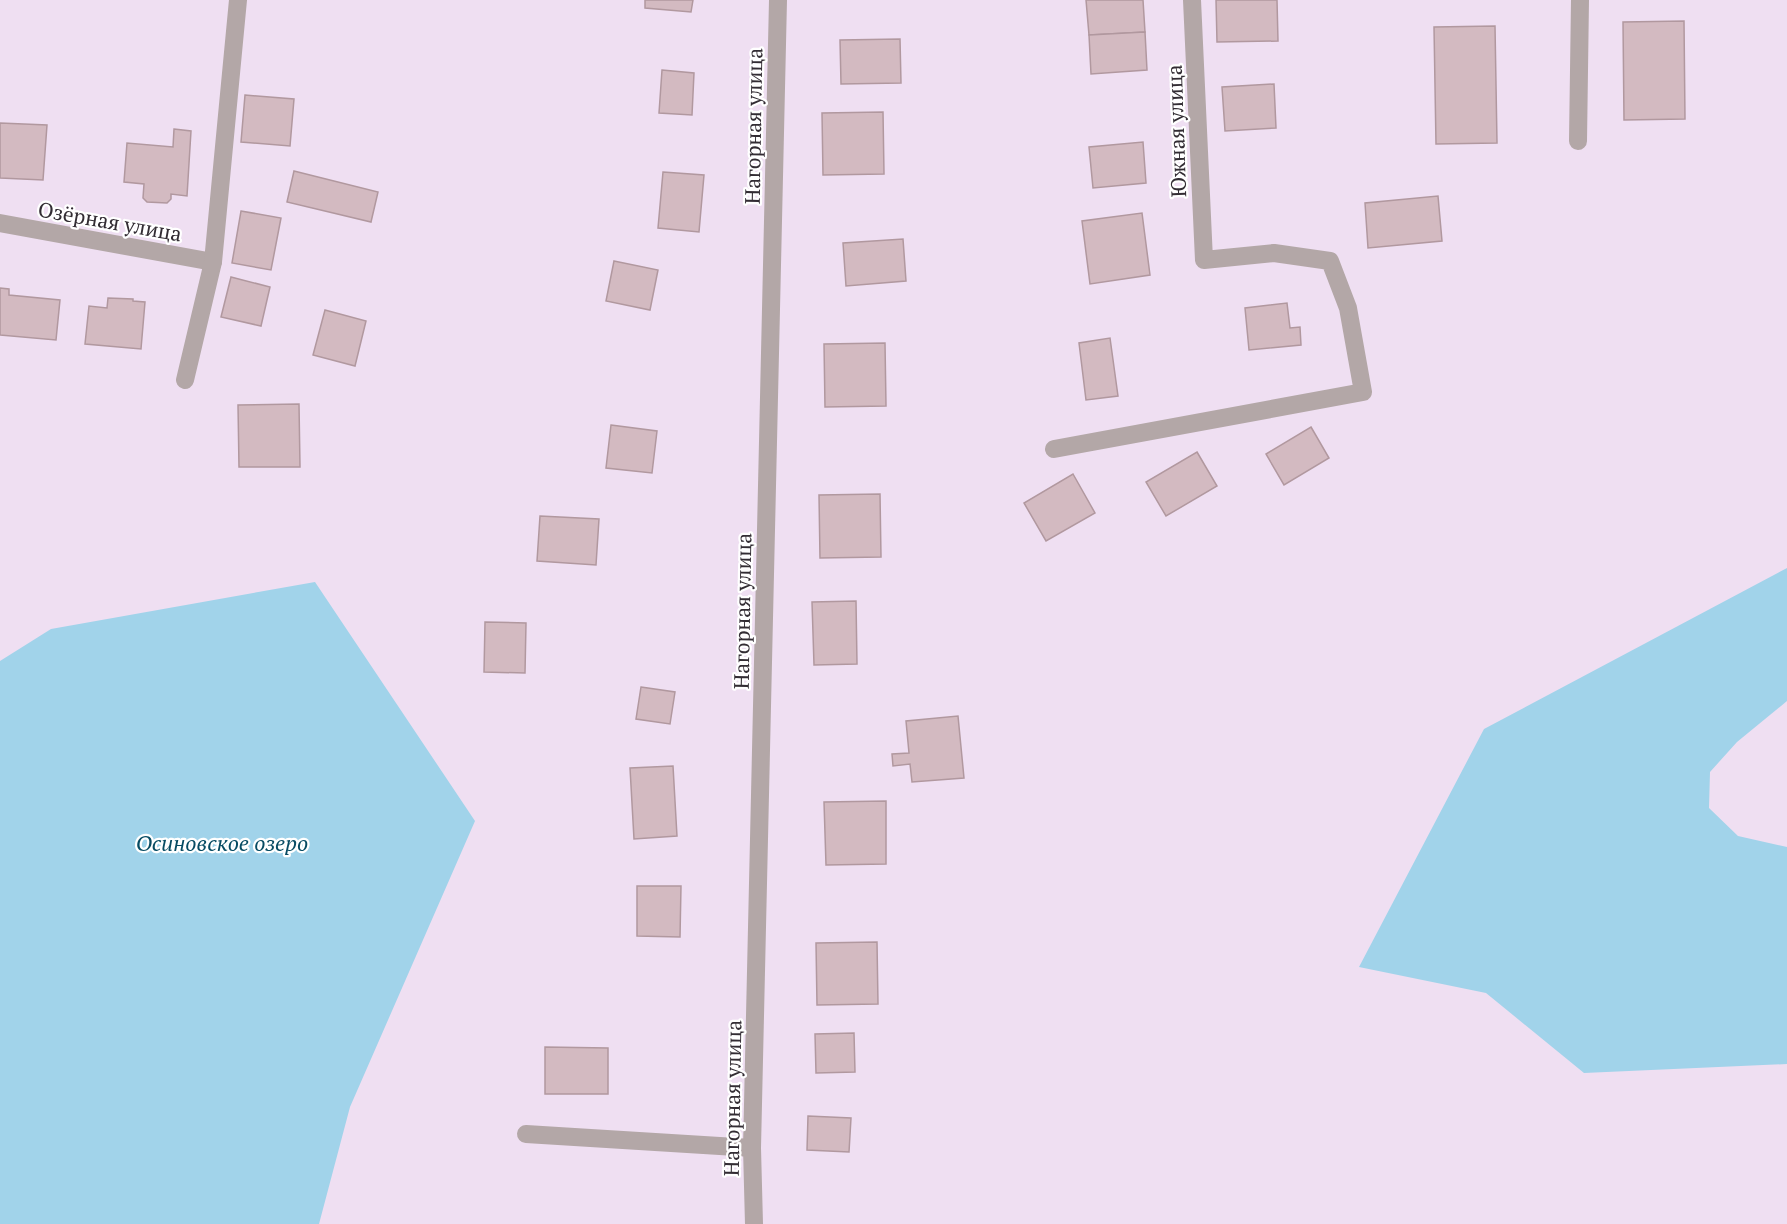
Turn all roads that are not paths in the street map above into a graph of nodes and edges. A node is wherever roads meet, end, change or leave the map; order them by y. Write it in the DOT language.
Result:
graph roads {
  1 [pos="238,0"];
  2 [pos="778,0"];
  3 [pos="1192,0"];
  4 [pos="1580,0"];
  5 [pos="1578,141"];
  6 [pos="0,223"];
  7 [pos="213,262"];
  8 [pos="185,380"];
  9 [pos="1054,449"];
  10 [pos="526,1134"];
  11 [pos="752,1148"];
  12 [pos="754,1224"];
  1 -- 7 [label="street"];
  2 -- 11 [label="street, Нагорная улица"];
  3 -- 9 [label="street, Южная улица"];
  4 -- 5 [label="street"];
  6 -- 7 [label="street, Озёрная улица"];
  7 -- 8 [label="street"];
  10 -- 11 [label="street"];
  11 -- 12 [label="street, Нагорная улица"];
}
